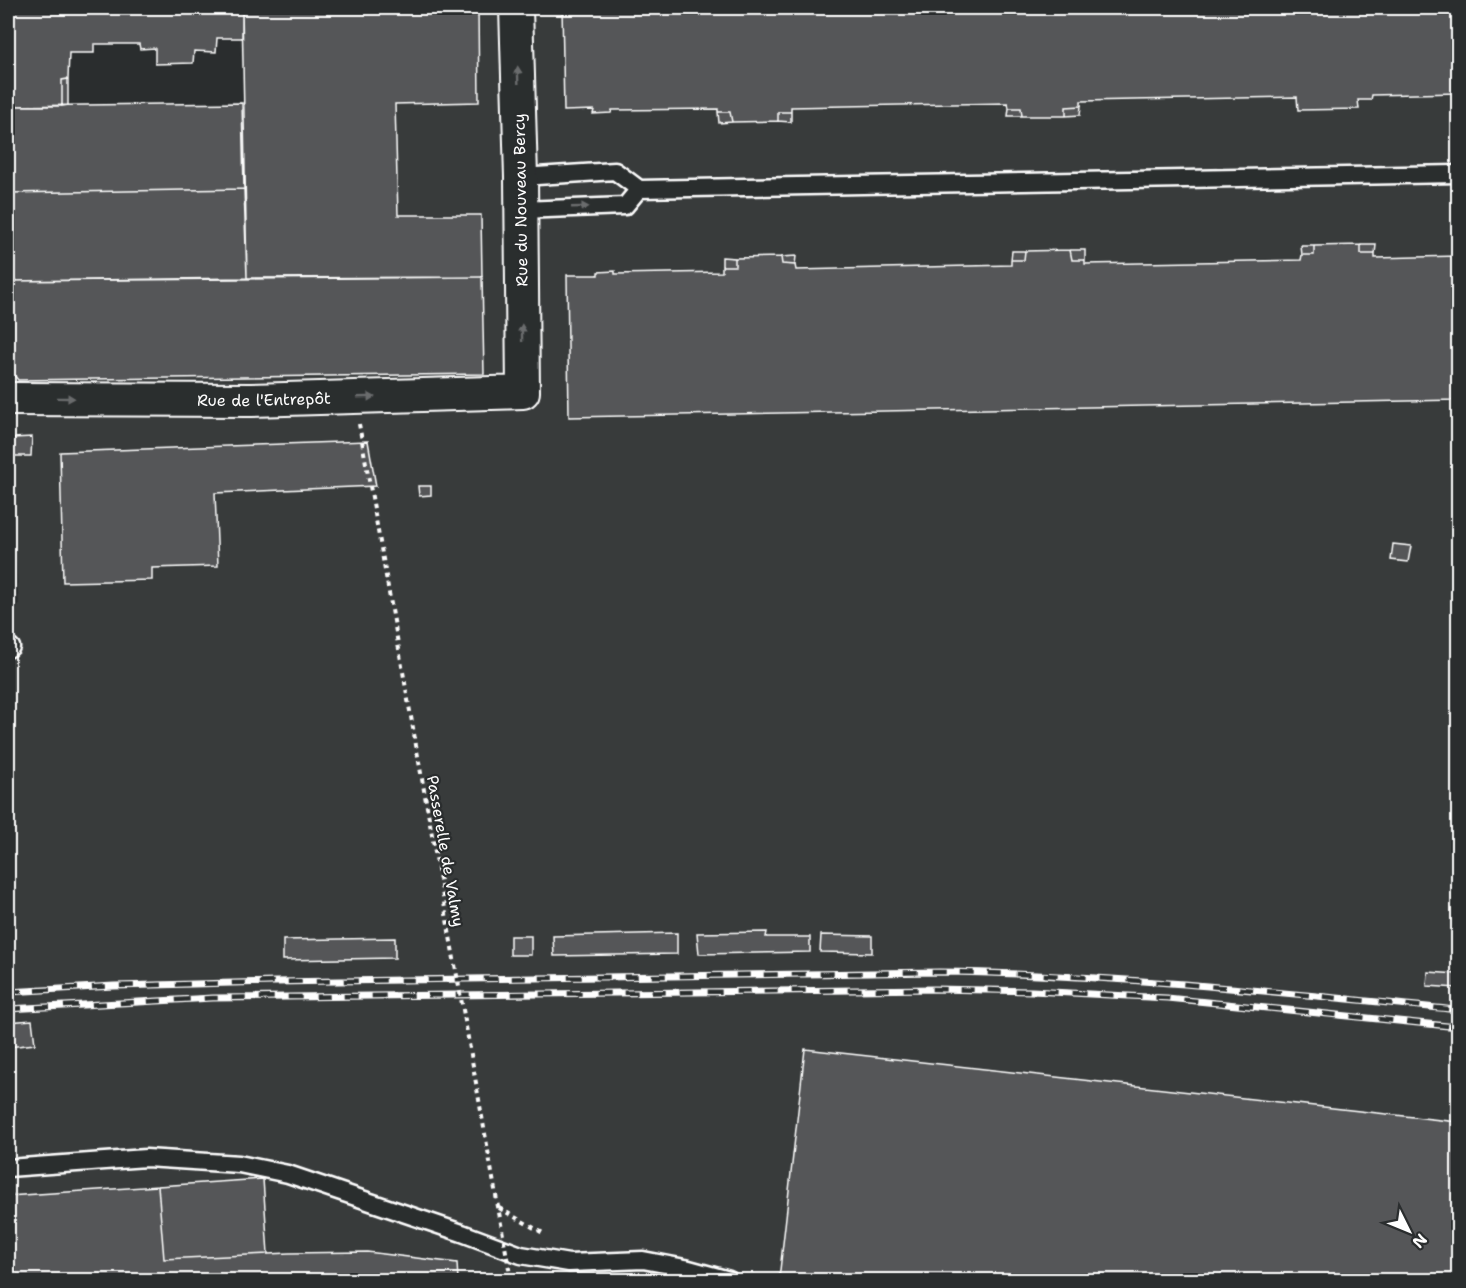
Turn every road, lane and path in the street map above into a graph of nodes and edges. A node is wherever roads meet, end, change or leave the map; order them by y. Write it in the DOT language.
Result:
graph roads {
  1 [pos="516,8"];
  2 [pos="1458,174"];
  3 [pos="521,177"];
  4 [pos="639,189"];
  5 [pos="521,210"];
  6 [pos="523,392"];
  7 [pos="8,399"];
  8 [pos="359,424"];
  9 [pos="8,1168"];
  10 [pos="498,1209"];
  11 [pos="550,1237"];
  12 [pos="512,1281"];
  13 [pos="729,1281"];
  3 -- 1 [label="street, Rue du Nouveau Bercy, one-way"];
  2 -- 4 [label="lane"];
  3 -- 4 [label="lane"];
  3 -- 5 [label="street, Rue du Nouveau Bercy"];
  5 -- 4 [label="lane, one-way"];
  6 -- 5 [label="street, Rue du Nouveau Bercy, one-way"];
  7 -- 6 [label="street, Rue de l'Entrepôt, one-way"];
  8 -- 10 [label="path, Passerelle de Valmy, bridge"];
  9 -- 13 [label="lane"];
  10 -- 11 [label="path"];
  10 -- 12 [label="path, Passerelle de Valmy, bridge"];
}
